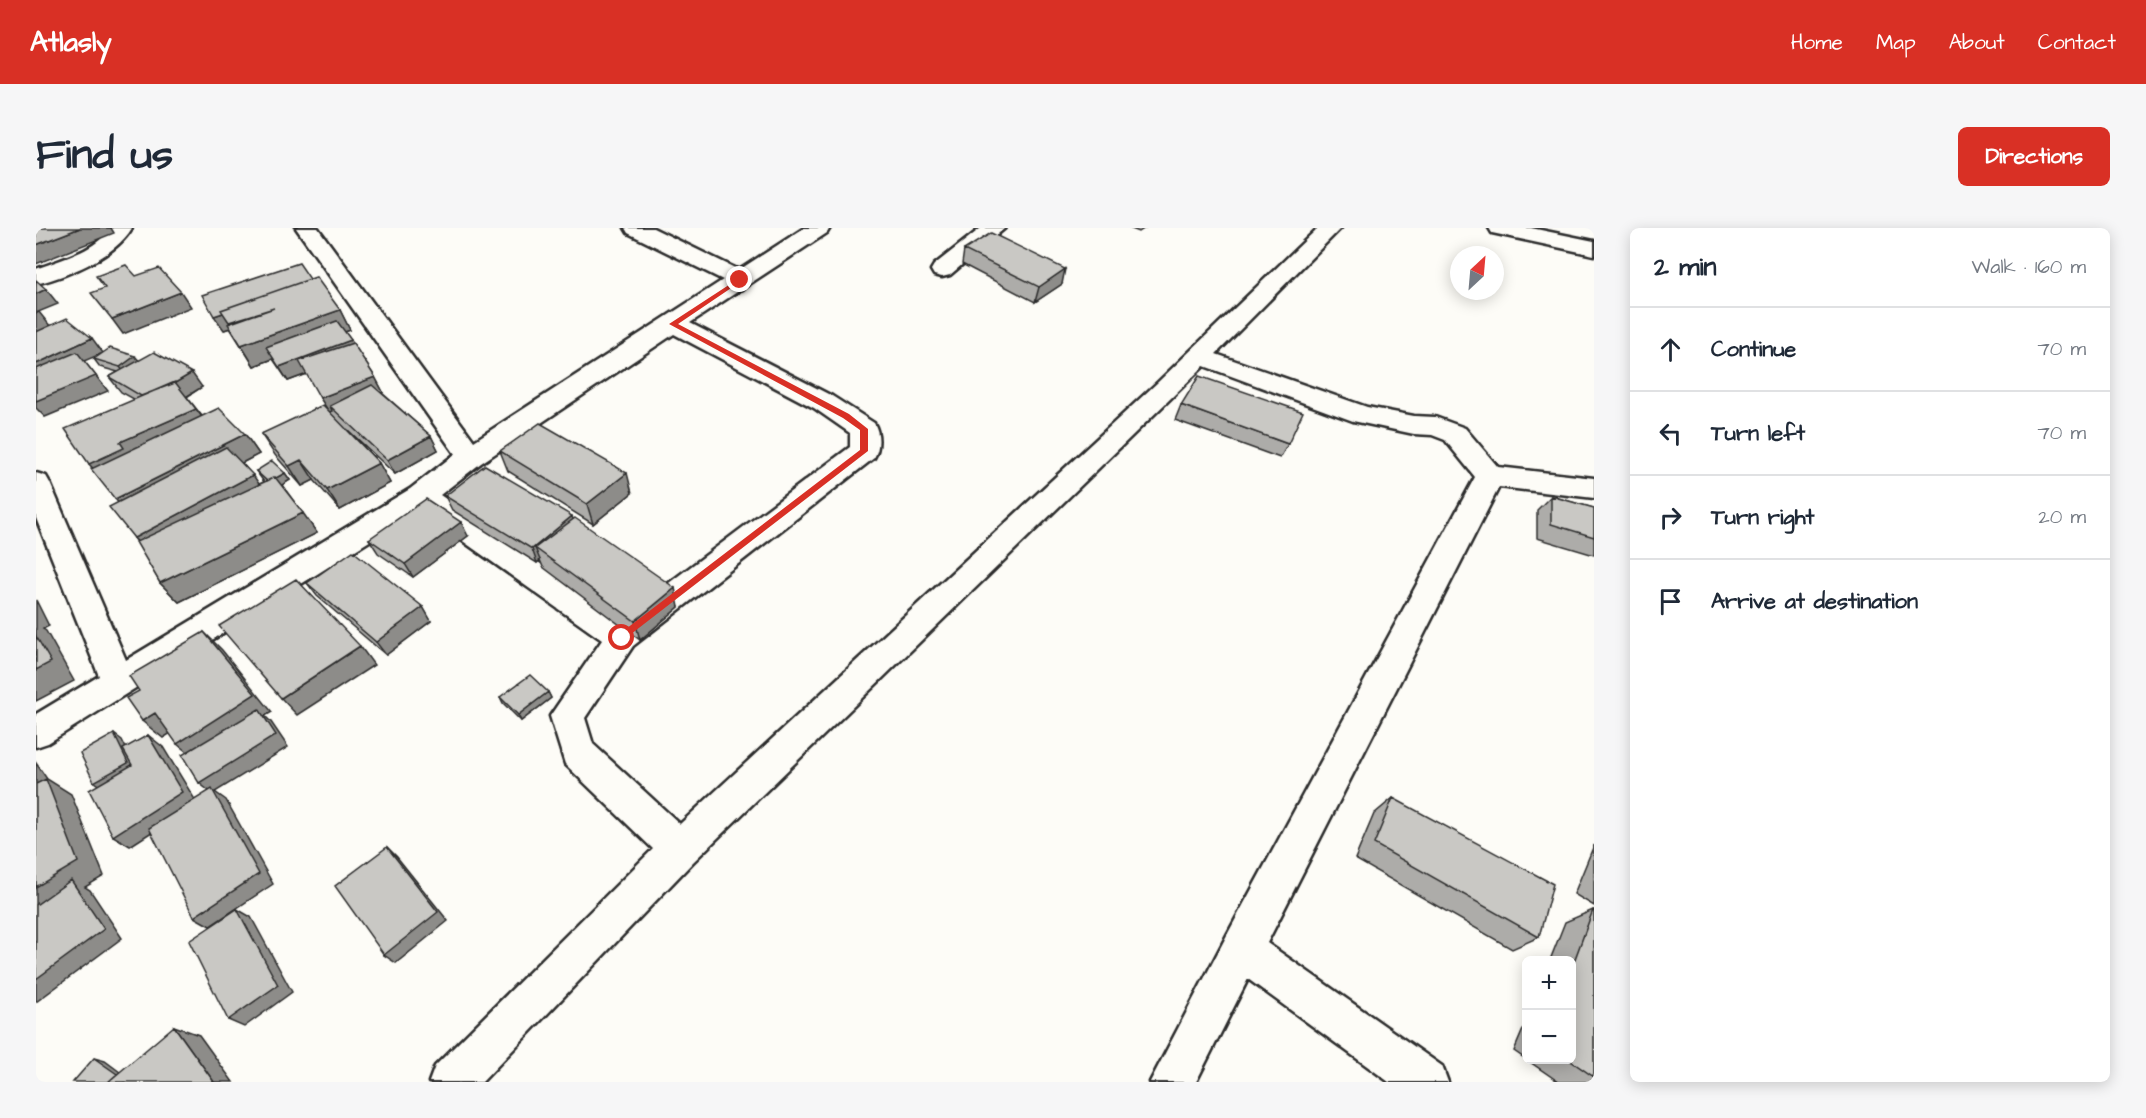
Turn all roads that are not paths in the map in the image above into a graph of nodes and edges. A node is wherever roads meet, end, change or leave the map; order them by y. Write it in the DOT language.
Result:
graph roads {
  1 [pos="121,228"];
  2 [pos="307,228"];
  3 [pos="636,228"];
  4 [pos="819,228"];
  5 [pos="994,228"];
  6 [pos="1330,228"];
  7 [pos="1500,228"];
  8 [pos="1594,248"];
  9 [pos="942,270"];
  10 [pos="36,277"];
  11 [pos="740,280"];
  12 [pos="673,324"];
  13 [pos="1199,356"];
  14 [pos="471,456"];
  15 [pos="1490,476"];
  16 [pos="36,483"];
  17 [pos="1594,488"];
  18 [pos="420,496"];
  19 [pos="622,638"];
  20 [pos="118,681"];
  21 [pos="36,732"];
  22 [pos="680,849"];
  23 [pos="1241,949"];
  24 [pos="450,1082"];
  25 [pos="1172,1082"];
  26 [pos="1426,1082"];
  1 -- 10 [label="street"];
  2 -- 14 [label="street"];
  3 -- 11 [label="street"];
  4 -- 11 [label="street"];
  5 -- 9 [label="street"];
  6 -- 13 [label="street"];
  7 -- 8 [label="street"];
  11 -- 12 [label="street"];
  12 -- 14 [label="street"];
  12 -- 19 [label="street"];
  13 -- 15 [label="street"];
  13 -- 22 [label="street"];
  14 -- 18 [label="street"];
  15 -- 17 [label="street"];
  15 -- 23 [label="street"];
  16 -- 20 [label="street"];
  18 -- 19 [label="street"];
  18 -- 20 [label="street"];
  19 -- 22 [label="street"];
  20 -- 21 [label="street"];
  22 -- 24 [label="street"];
  23 -- 25 [label="street"];
  23 -- 26 [label="street"];
}
